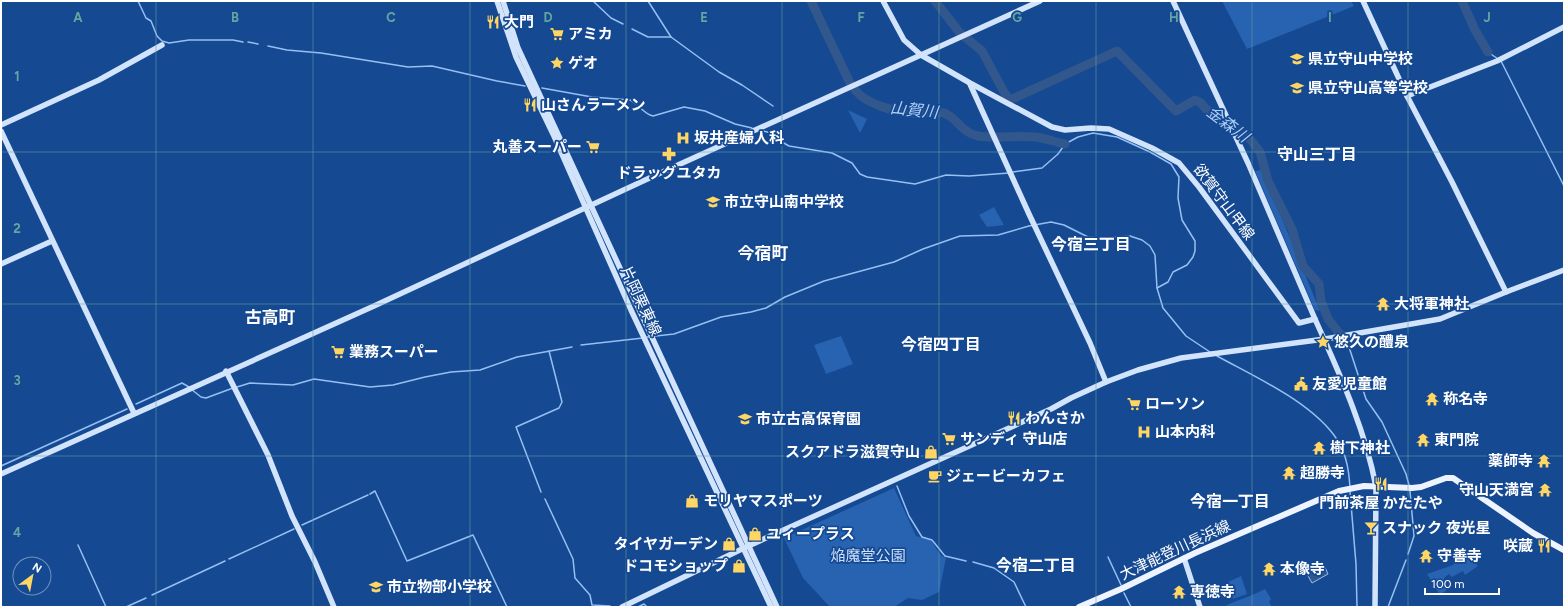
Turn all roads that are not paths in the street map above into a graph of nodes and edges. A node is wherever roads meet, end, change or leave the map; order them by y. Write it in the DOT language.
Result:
graph roads {
  1 [pos="497,1"];
  2 [pos="503,1"];
  3 [pos="883,1"];
  4 [pos="1040,1"];
  5 [pos="1173,1"];
  6 [pos="1363,1"];
  7 [pos="1564,26"];
  8 [pos="162,44"];
  9 [pos="921,55"];
  10 [pos="970,84"];
  11 [pos="1407,96"];
  12 [pos="1,126"];
  13 [pos="1,131"];
  14 [pos="588,206"];
  15 [pos="52,241"];
  16 [pos="1,264"];
  17 [pos="1564,270"];
  18 [pos="1506,292"];
  19 [pos="1315,319"];
  20 [pos="1324,339"];
  21 [pos="226,371"];
  22 [pos="1106,382"];
  23 [pos="134,413"];
  24 [pos="1,474"];
  25 [pos="1376,487"];
  26 [pos="747,547"];
  27 [pos="1564,550"];
  28 [pos="1184,558"];
  29 [pos="334,607"];
  30 [pos="622,607"];
  31 [pos="771,607"];
  32 [pos="777,607"];
  33 [pos="1079,607"];
  34 [pos="1200,607"];
  35 [pos="1375,607"];
  1 -- 14 [label="street, 片岡栗東線"];
  2 -- 14 [label="street, 片岡栗東線"];
  3 -- 9 [label="street, 欲賀守山甲線"];
  4 -- 9 [label="street"];
  5 -- 19 [label="street"];
  6 -- 11 [label="street"];
  7 -- 11 [label="street"];
  8 -- 12 [label="street"];
  9 -- 10 [label="street, 欲賀守山甲線"];
  9 -- 14 [label="street"];
  10 -- 19 [label="street, 欲賀守山甲線"];
  10 -- 22 [label="street"];
  11 -- 18 [label="street"];
  13 -- 15 [label="street"];
  14 -- 21 [label="street"];
  14 -- 26 [label="street, 片岡栗東線"];
  14 -- 26 [label="street, 片岡栗東線"];
  15 -- 16 [label="street"];
  15 -- 23 [label="street"];
  17 -- 18 [label="street"];
  18 -- 20 [label="street"];
  19 -- 20 [label="street"];
  20 -- 22 [label="street"];
  20 -- 25 [label="street"];
  21 -- 23 [label="street"];
  21 -- 29 [label="street"];
  22 -- 26 [label="street"];
  23 -- 24 [label="street"];
  25 -- 27 [label="main road, 大津能登川長浜線"];
  25 -- 28 [label="main road, 大津能登川長浜線"];
  25 -- 35 [label="street"];
  26 -- 30 [label="street"];
  26 -- 31 [label="street, 片岡栗東線"];
  26 -- 32 [label="street, 片岡栗東線"];
  28 -- 33 [label="main road, 大津能登川長浜線"];
  28 -- 34 [label="street"];
}
